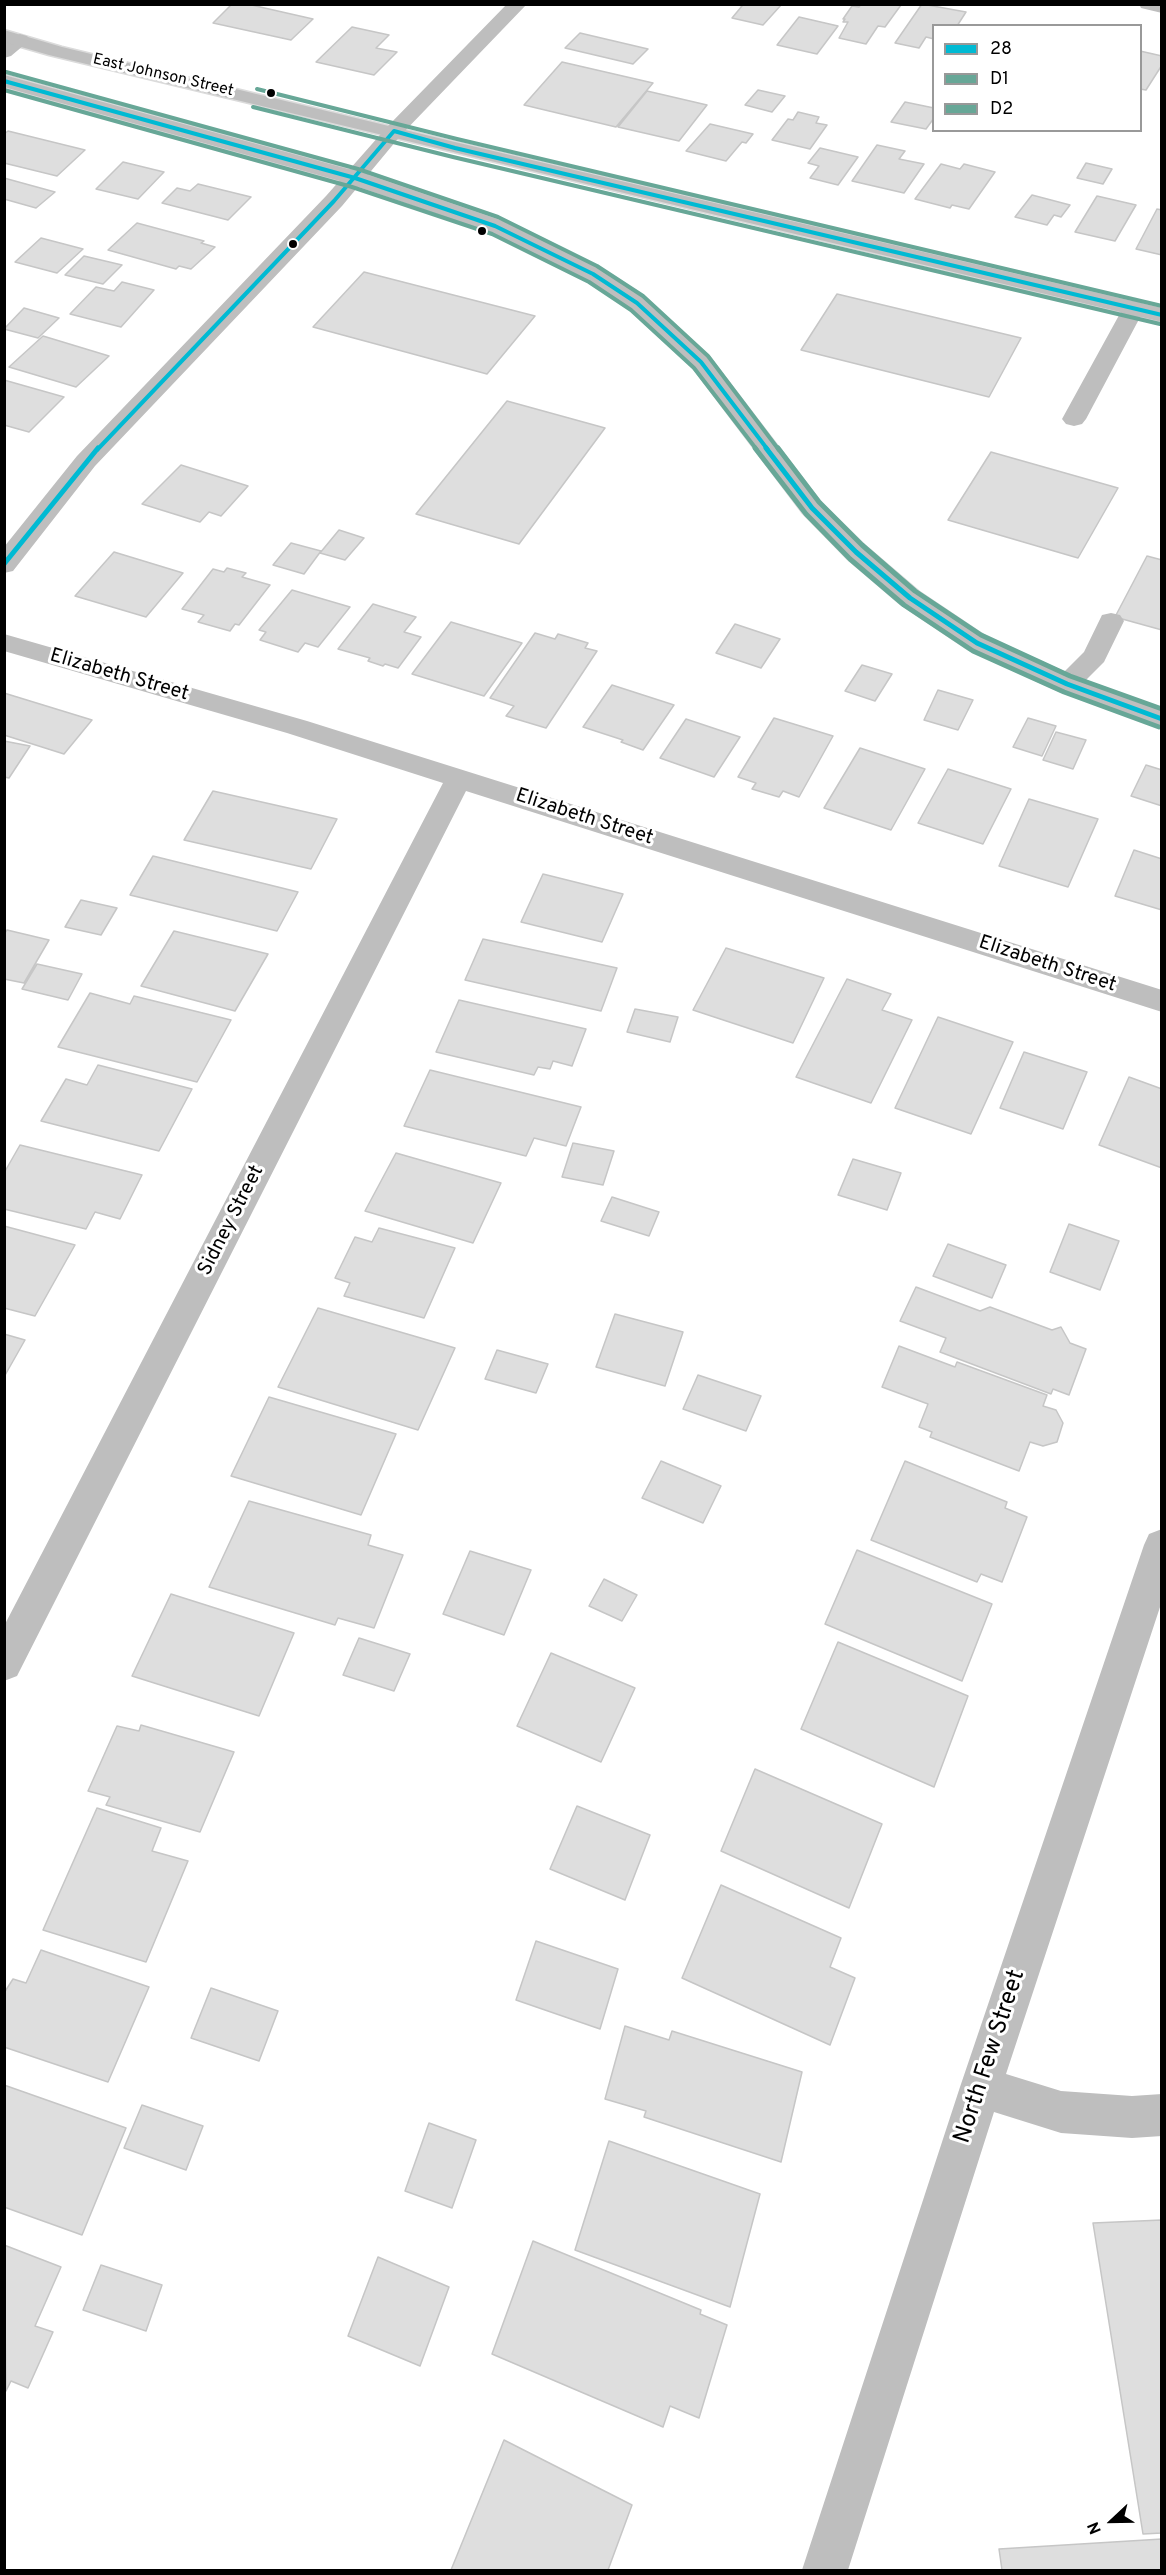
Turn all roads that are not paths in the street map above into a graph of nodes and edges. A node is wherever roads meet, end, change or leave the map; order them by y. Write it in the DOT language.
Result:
graph roads {
  1 [pos="518,4"];
  2 [pos="1149,4"];
  3 [pos="1161,7"];
  4 [pos="10,42"];
  5 [pos="4,81"];
  6 [pos="394,132"];
  7 [pos="355,178"];
  8 [pos="1134,308"];
  9 [pos="1161,315"];
  10 [pos="1074,419"];
  11 [pos="4,565"];
  12 [pos="1111,621"];
  13 [pos="4,642"];
  14 [pos="1067,684"];
  15 [pos="1161,719"];
  16 [pos="459,778"];
  17 [pos="1161,1001"];
  18 [pos="1161,1545"];
  19 [pos="4,1664"];
  20 [pos="981,2087"];
  21 [pos="1161,2115"];
  22 [pos="825,2571"];
  1 -- 6 [label="street"];
  2 -- 3 [label="street"];
  4 -- 6 [label="street, East Johnson Street"];
  5 -- 7 [label="street"];
  6 -- 7 [label="street"];
  6 -- 8 [label="street, East Johnson Street"];
  7 -- 11 [label="street"];
  7 -- 14 [label="street"];
  8 -- 9 [label="street, East Johnson Street"];
  8 -- 10 [label="street"];
  12 -- 14 [label="street"];
  13 -- 16 [label="street, Elizabeth Street"];
  14 -- 15 [label="street"];
  16 -- 17 [label="street, Elizabeth Street"];
  16 -- 19 [label="street, Sidney Street"];
  18 -- 20 [label="street, North Few Street"];
  20 -- 21 [label="street"];
  20 -- 22 [label="street, North Few Street"];
}
